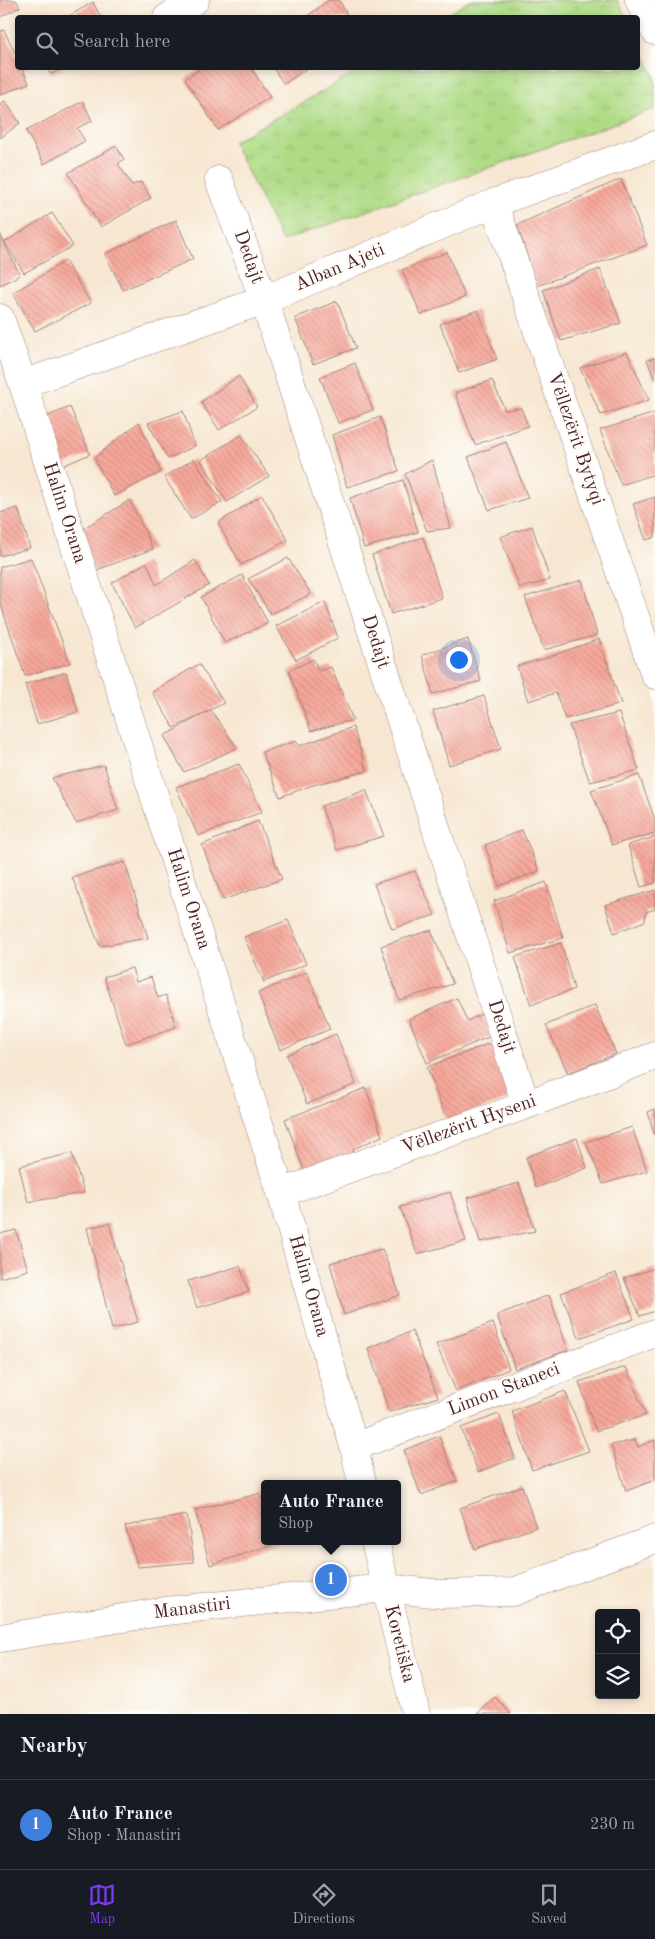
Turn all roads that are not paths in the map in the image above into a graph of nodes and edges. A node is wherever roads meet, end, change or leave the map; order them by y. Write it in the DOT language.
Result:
graph roads {
  1 [pos="194,0"];
  2 [pos="639,0"];
  3 [pos="172,15"];
  4 [pos="655,31"];
  5 [pos="655,145"];
  6 [pos="219,180"];
  7 [pos="494,202"];
  8 [pos="264,300"];
  9 [pos="0,318"];
  10 [pos="23,384"];
  11 [pos="655,675"];
  12 [pos="655,1056"];
  13 [pos="526,1105"];
  14 [pos="281,1192"];
  15 [pos="655,1333"];
  16 [pos="354,1447"];
  17 [pos="361,1480"];
  18 [pos="655,1539"];
  19 [pos="376,1545"];
  20 [pos="385,1588"];
  21 [pos="0,1638"];
  22 [pos="415,1710"];
  1 -- 3 [label="street"];
  2 -- 4 [label="street"];
  5 -- 7 [label="street, Alban Ajeti"];
  6 -- 8 [label="street, Dedajt"];
  7 -- 8 [label="street, Alban Ajeti"];
  7 -- 11 [label="street, Vëllezërit Bytyqi"];
  8 -- 10 [label="street, Alban Ajeti"];
  8 -- 13 [label="street, Dedajt"];
  9 -- 10 [label="street, Halim Orana"];
  10 -- 14 [label="street, Halim Orana"];
  12 -- 13 [label="street, Vëllezërit Hyseni"];
  13 -- 14 [label="street, Vëllezërit Hyseni"];
  14 -- 16 [label="street, Halim Orana"];
  15 -- 16 [label="street, Limon Staneci"];
  16 -- 17 [label="street, Halim Orana"];
  18 -- 20 [label="street, Manastiri"];
  19 -- 20 [label="street"];
  20 -- 21 [label="street, Manastiri"];
  20 -- 22 [label="street, Koretiška"];
}
